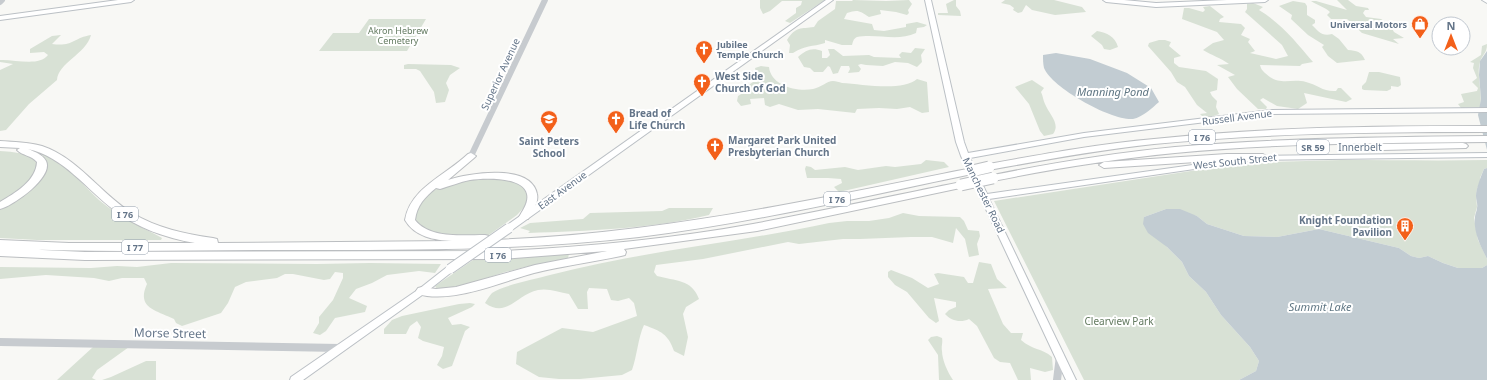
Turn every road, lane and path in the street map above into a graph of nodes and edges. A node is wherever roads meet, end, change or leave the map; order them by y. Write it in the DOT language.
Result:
graph roads {
  1 [pos="131,0"];
  2 [pos="545,0"];
  3 [pos="830,0"];
  4 [pos="928,0"];
  5 [pos="1106,0"];
  6 [pos="1265,0"];
  7 [pos="0,18"];
  8 [pos="1487,110"];
  9 [pos="1487,125"];
  10 [pos="1417,128"];
  11 [pos="1487,129"];
  12 [pos="1487,139"];
  13 [pos="0,144"];
  14 [pos="1417,144"];
  15 [pos="0,148"];
  16 [pos="1209,148"];
  17 [pos="1486,152"];
  18 [pos="471,156"];
  19 [pos="965,156"];
  20 [pos="1263,157"];
  21 [pos="1027,172"];
  22 [pos="427,191"];
  23 [pos="985,198"];
  24 [pos="0,206"];
  25 [pos="524,217"];
  26 [pos="757,226"];
  27 [pos="605,237"];
  28 [pos="0,244"];
  29 [pos="269,246"];
  30 [pos="0,253"];
  31 [pos="422,291"];
  32 [pos="0,342"];
  33 [pos="340,348"];
  34 [pos="1060,356"];
  35 [pos="295,380"];
  36 [pos="1057,380"];
  37 [pos="1071,380"];
  1 -- 7 [label="main road"];
  2 -- 18 [label="street, Superior Avenue"];
  3 -- 25 [label="main road, East Avenue"];
  4 -- 19 [label="main road, Manchester Road"];
  5 -- 6 [label="main road"];
  8 -- 19 [label="main road, Russell Avenue"];
  9 -- 10 [label="highway"];
  10 -- 11 [label="highway, I 76"];
  10 -- 27 [label="highway, I 76, bridge"];
  12 -- 14 [label="highway"];
  13 -- 29 [label="highway, I 76"];
  14 -- 16 [label="highway, Innerbelt / SR 59"];
  14 -- 17 [label="highway, Innerbelt / SR 59"];
  15 -- 24 [label="highway"];
  16 -- 21 [label="highway, I 76"];
  17 -- 20 [label="main road, West South Street"];
  18 -- 22 [label="highway"];
  19 -- 23 [label="main road, Manchester Road"];
  20 -- 21 [label="highway"];
  20 -- 23 [label="main road, West South Street"];
  21 -- 26 [label="highway, I 76, bridge"];
  22 -- 25 [label="highway"];
  22 -- 27 [label="highway"];
  23 -- 34 [label="main road, Manchester Road"];
  25 -- 31 [label="main road, East Avenue, bridge"];
  26 -- 30 [label="highway, I 76"];
  26 -- 31 [label="highway"];
  27 -- 29 [label="highway, I 76"];
  28 -- 29 [label="highway, I 77"];
  31 -- 33 [label="main road, East Avenue"];
  32 -- 33 [label="street, Morse Street"];
  33 -- 35 [label="main road, East Avenue"];
  34 -- 36 [label="street"];
  34 -- 37 [label="main road, Manchester Road"];
}
